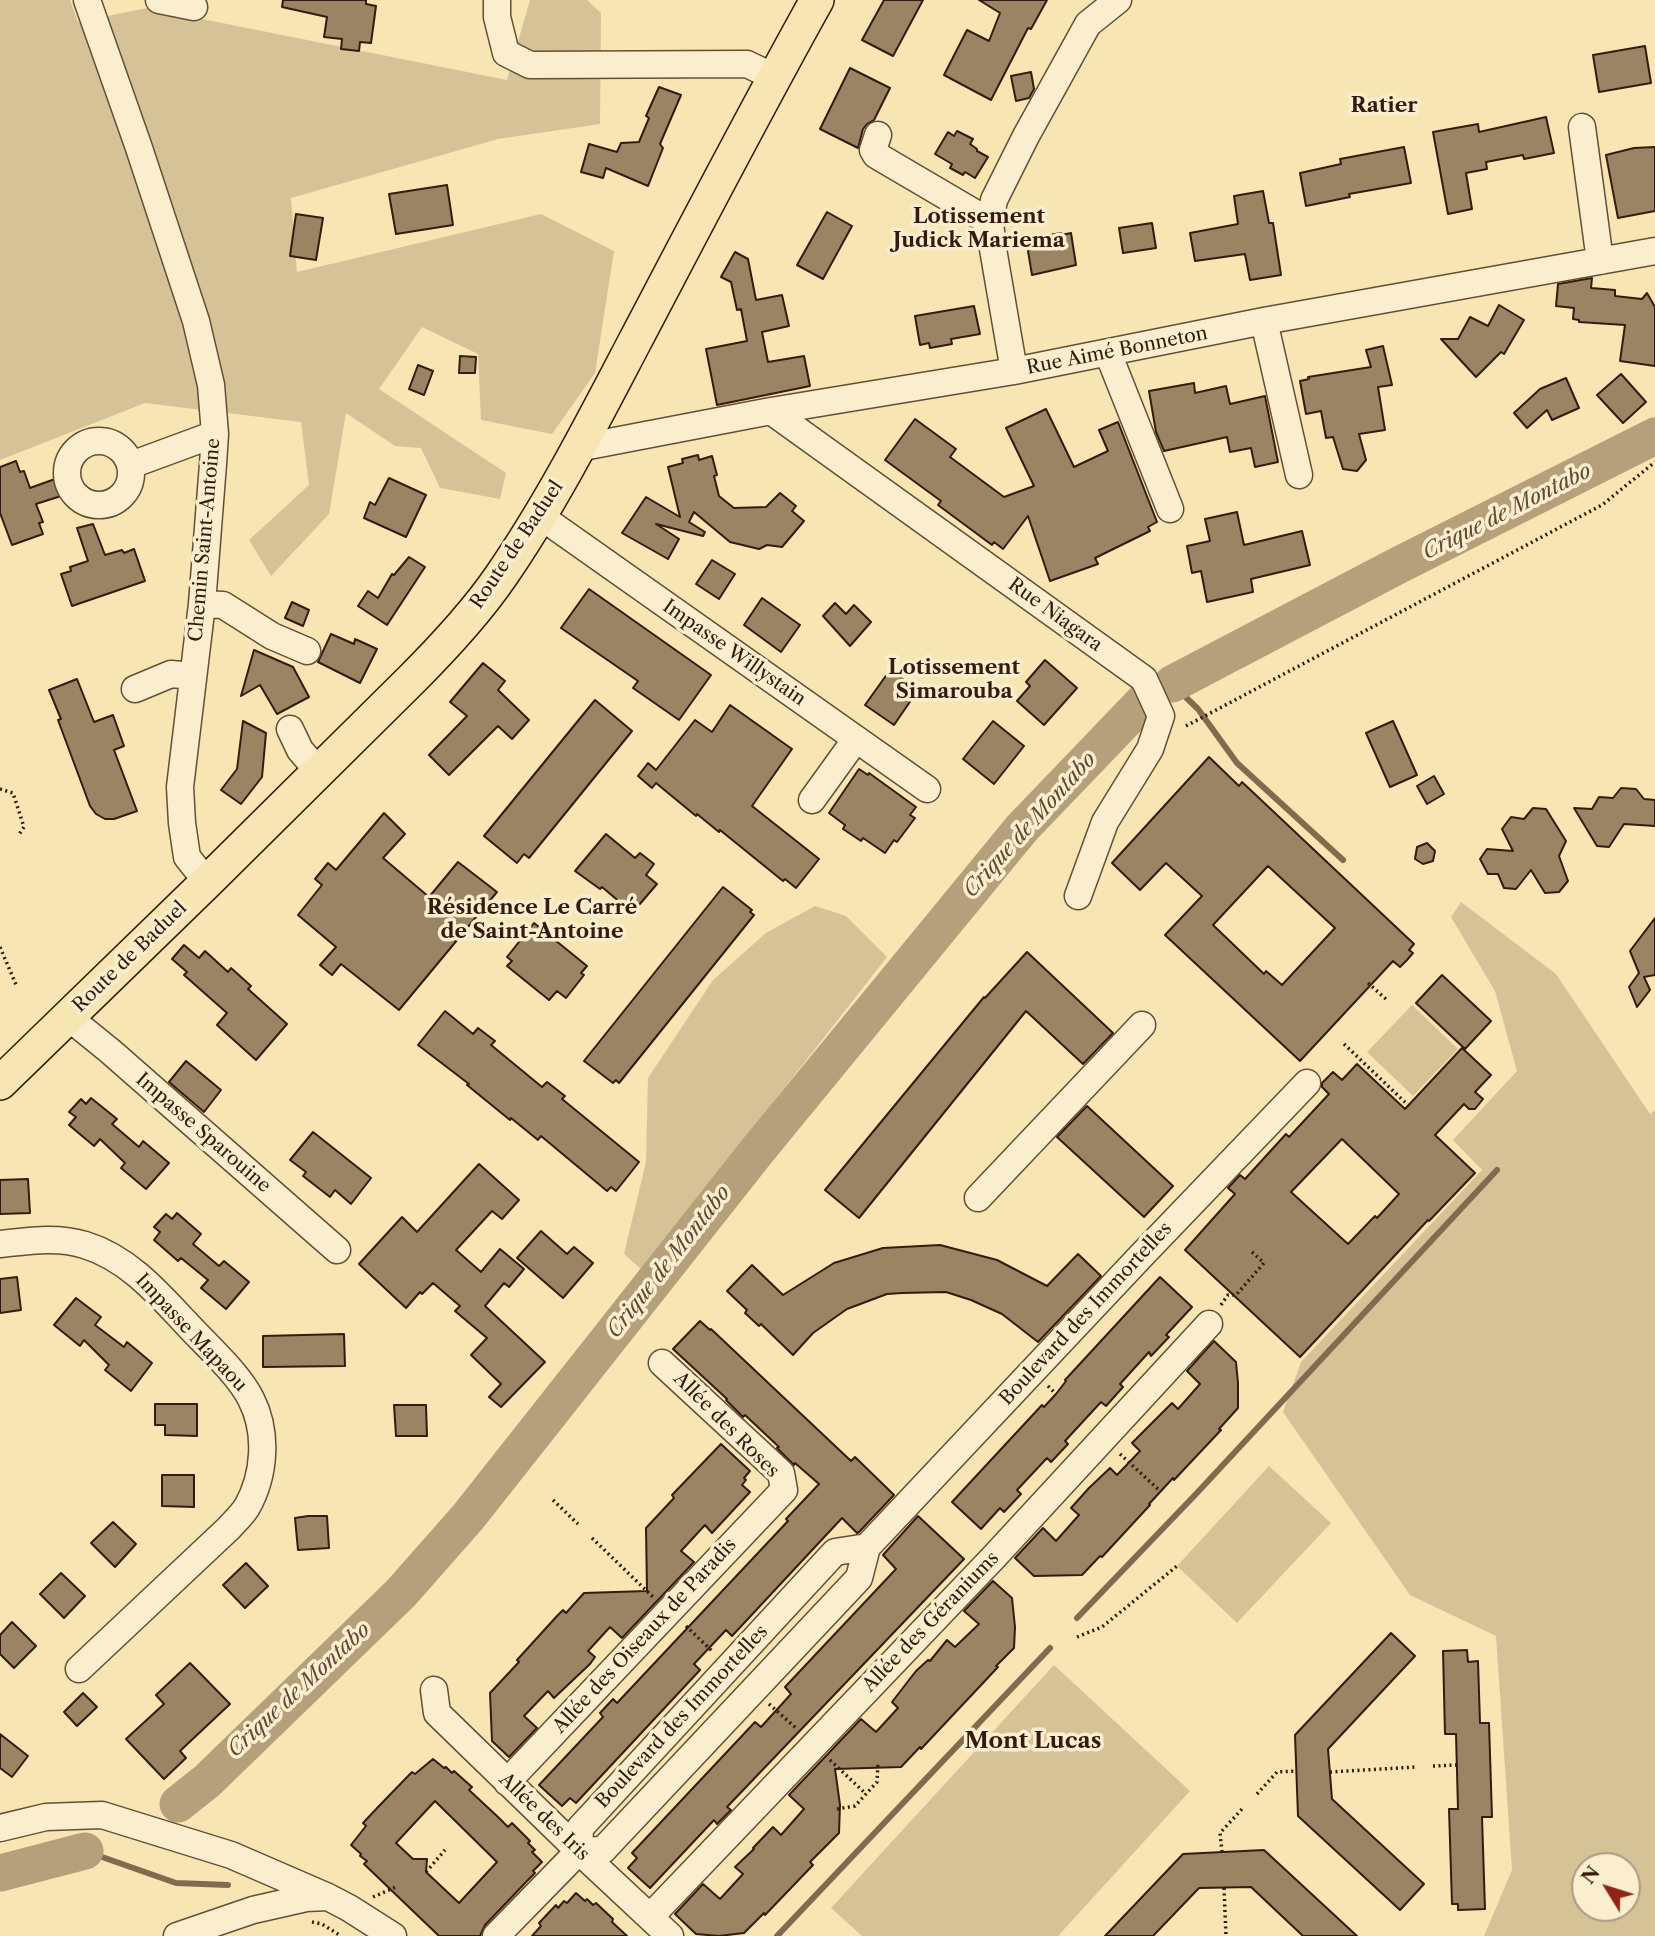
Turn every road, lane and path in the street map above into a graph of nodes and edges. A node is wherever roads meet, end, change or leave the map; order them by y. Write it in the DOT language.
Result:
graph roads {
  1 [pos="87,0"];
  2 [pos="159,0"];
  3 [pos="497,0"];
  4 [pos="817,0"];
  5 [pos="1118,0"];
  6 [pos="194,7"];
  7 [pos="774,76"];
  8 [pos="1582,127"];
  9 [pos="878,135"];
  10 [pos="990,222"];
  11 [pos="1654,254"];
  12 [pos="1600,261"];
  13 [pos="1264,321"];
  14 [pos="1108,353"];
  15 [pos="1014,371"];
  16 [pos="771,411"];
  17 [pos="215,434"];
  18 [pos="578,448"];
  19 [pos="1655,463"];
  20 [pos="131,465"];
  21 [pos="1299,475"];
  22 [pos="1170,509"];
  23 [pos="540,516"];
  24 [pos="201,604"];
  25 [pos="307,651"];
  26 [pos="193,676"];
  27 [pos="135,688"];
  28 [pos="1186,726"];
  29 [pos="290,729"];
  30 [pos="856,739"];
  31 [pos="319,772"];
  32 [pos="0,789"];
  33 [pos="927,789"];
  34 [pos="812,800"];
  35 [pos="18,836"];
  36 [pos="207,882"];
  37 [pos="1078,897"];
  38 [pos="0,947"];
  39 [pos="1368,983"];
  40 [pos="17,987"];
  41 [pos="1387,1000"];
  42 [pos="68,1017"];
  43 [pos="1142,1025"];
  44 [pos="1344,1044"];
  45 [pos="0,1083"];
  46 [pos="1307,1083"];
  47 [pos="1409,1106"];
  48 [pos="978,1198"];
  49 [pos="0,1244"];
  50 [pos="337,1250"];
  51 [pos="1252,1252"];
  52 [pos="1213,1317"];
  53 [pos="662,1363"];
  54 [pos="1118,1452"];
  55 [pos="783,1490"];
  56 [pos="1159,1490"];
  57 [pos="553,1500"];
  58 [pos="578,1524"];
  59 [pos="592,1538"];
  60 [pos="867,1547"];
  61 [pos="1177,1566"];
  62 [pos="662,1605"];
  63 [pos="686,1627"];
  64 [pos="1077,1637"];
  65 [pos="714,1653"];
  66 [pos="79,1669"];
  67 [pos="434,1690"];
  68 [pos="769,1704"];
  69 [pos="797,1730"];
  70 [pos="829,1759"];
  71 [pos="878,1763"];
  72 [pos="1457,1765"];
  73 [pos="1433,1766"];
  74 [pos="1416,1767"];
  75 [pos="1297,1772"];
  76 [pos="1330,1772"];
  77 [pos="507,1783"];
  78 [pos="866,1794"];
  79 [pos="1257,1794"];
  80 [pos="1243,1808"];
  81 [pos="837,1809"];
  82 [pos="0,1828"];
  83 [pos="445,1850"];
  84 [pos="579,1852"];
  85 [pos="1222,1852"];
  86 [pos="426,1872"];
  87 [pos="1223,1888"];
  88 [pos="314,1905"];
  89 [pos="650,1917"];
  90 [pos="177,1936"];
  91 [pos="341,1936"];
  92 [pos="363,1936"];
  93 [pos="393,1936"];
  94 [pos="496,1936"];
  95 [pos="670,1936"];
  96 [pos="1226,1936"];
  1 -- 17 [label="street, Chemin Saint-Antoine"];
  2 -- 6 [label="street"];
  3 -- 7 [label="street"];
  4 -- 7 [label="main road, Route de Baduel"];
  5 -- 10 [label="street"];
  7 -- 18 [label="main road, Route de Baduel"];
  8 -- 12 [label="street"];
  9 -- 10 [label="street"];
  10 -- 15 [label="street"];
  11 -- 12 [label="street, Rue Aimé Bonneton"];
  12 -- 13 [label="street, Rue Aimé Bonneton"];
  13 -- 14 [label="street, Rue Aimé Bonneton"];
  13 -- 21 [label="street"];
  14 -- 15 [label="street, Rue Aimé Bonneton"];
  14 -- 22 [label="street"];
  15 -- 16 [label="street, Rue Aimé Bonneton"];
  16 -- 18 [label="street, Rue Aimé Bonneton"];
  16 -- 37 [label="street, Rue Niagara"];
  17 -- 20 [label="street"];
  17 -- 24 [label="street, Chemin Saint-Antoine"];
  18 -- 23 [label="main road, Route de Baduel"];
  19 -- 28 [label="path"];
  23 -- 30 [label="street, Impasse Willystain"];
  23 -- 31 [label="main road, Route de Baduel"];
  24 -- 25 [label="street"];
  24 -- 26 [label="street, Chemin Saint-Antoine"];
  26 -- 27 [label="street"];
  26 -- 36 [label="street, Chemin Saint-Antoine"];
  29 -- 31 [label="street"];
  30 -- 33 [label="street, Impasse Willystain"];
  30 -- 34 [label="street"];
  31 -- 36 [label="main road, Route de Baduel"];
  32 -- 35 [label="path"];
  36 -- 42 [label="main road, Route de Baduel"];
  38 -- 40 [label="path"];
  39 -- 41 [label="path"];
  42 -- 45 [label="main road, Route de Baduel"];
  42 -- 50 [label="street, Impasse Sparouine"];
  43 -- 48 [label="street"];
  44 -- 47 [label="path"];
  46 -- 60 [label="street, Boulevard des Immortelles"];
  49 -- 66 [label="street, Impasse Mapaou"];
  51 -- 52 [label="path"];
  52 -- 89 [label="street, Allée des Géraniums"];
  53 -- 55 [label="street, Allée des Roses"];
  54 -- 56 [label="path"];
  55 -- 77 [label="street, Allée des Oiseaux de Paradis"];
  57 -- 58 [label="path"];
  59 -- 62 [label="path"];
  60 -- 84 [label="street, Boulevard des Immortelles"];
  60 -- 84 [label="street, Boulevard des Immortelles"];
  61 -- 64 [label="path"];
  63 -- 65 [label="path"];
  67 -- 77 [label="street, Allée des Iris"];
  68 -- 69 [label="path"];
  70 -- 78 [label="path"];
  71 -- 78 [label="path"];
  72 -- 73 [label="path"];
  74 -- 76 [label="path"];
  75 -- 79 [label="path"];
  77 -- 84 [label="street, Allée des Iris"];
  78 -- 81 [label="path"];
  80 -- 85 [label="path"];
  82 -- 88 [label="street"];
  83 -- 86 [label="path"];
  84 -- 89 [label="street, Allée des Iris"];
  84 -- 94 [label="street, Boulevard des Immortelles"];
  87 -- 96 [label="path"];
  88 -- 90 [label="street"];
  88 -- 91 [label="path"];
  88 -- 92 [label="street"];
  88 -- 93 [label="street"];
  89 -- 95 [label="street, Allée des Iris"];
}
